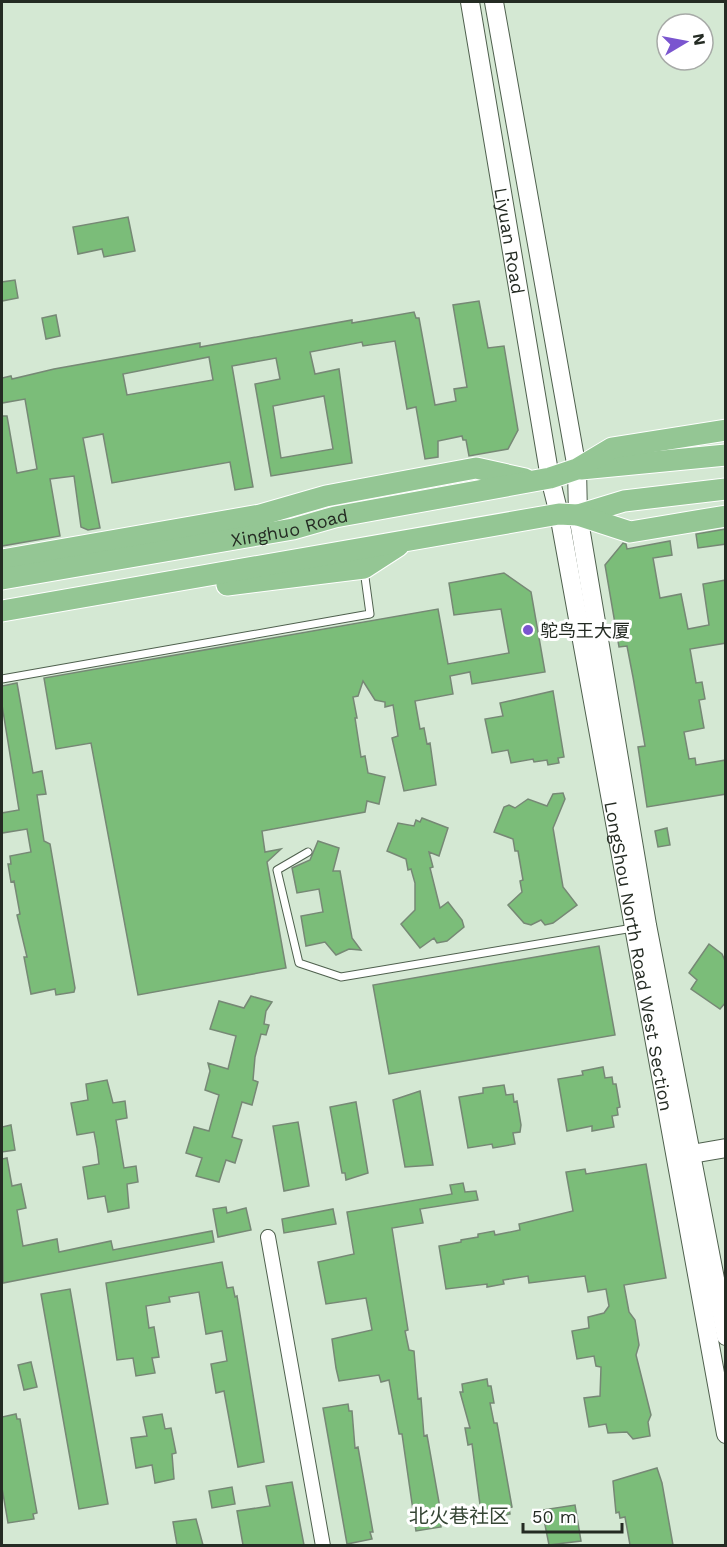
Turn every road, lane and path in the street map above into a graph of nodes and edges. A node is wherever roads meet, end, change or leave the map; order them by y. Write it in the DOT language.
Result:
graph roads {
  1 [pos="470,2"];
  2 [pos="494,2"];
  3 [pos="726,430"];
  4 [pos="726,455"];
  5 [pos="577,469"];
  6 [pos="542,480"];
  7 [pos="726,489"];
  8 [pos="302,504"];
  9 [pos="569,515"];
  10 [pos="726,516"];
  11 [pos="235,539"];
  12 [pos="406,541"];
  13 [pos="106,551"];
  14 [pos="2,560"];
  15 [pos="364,568"];
  16 [pos="2,579"];
  17 [pos="2,611"];
  18 [pos="2,625"];
  19 [pos="2,679"];
  20 [pos="308,852"];
  21 [pos="641,926"];
  22 [pos="726,1148"];
  23 [pos="682,1156"];
  24 [pos="268,1237"];
  25 [pos="726,1336"];
  26 [pos="726,1434"];
  27 [pos="323,1545"];
  1 -- 6 [label="street, Liyuan Road"];
  2 -- 5 [label="street, Liyuan Road"];
  3 -- 5 [label="main road"];
  4 -- 5 [label="main road"];
  5 -- 6 [label="main road, Xinghuo Road"];
  5 -- 9 [label="street, LongShou North Road West Section"];
  6 -- 8 [label="main road"];
  6 -- 9 [label="street, LongShou North Road West Section"];
  6 -- 11 [label="main road, Xinghuo Road"];
  7 -- 9 [label="main road, Xinghuo Road"];
  8 -- 11 [label="main road"];
  8 -- 13 [label="main road"];
  9 -- 10 [label="main road"];
  9 -- 12 [label="main road, Xinghuo Road"];
  9 -- 21 [label="street, LongShou North Road West Section"];
  11 -- 13 [label="main road, Xinghuo Road"];
  12 -- 15 [label="main road"];
  12 -- 17 [label="main road, Xinghuo Road"];
  13 -- 14 [label="main road"];
  13 -- 16 [label="main road, Xinghuo Road"];
  15 -- 18 [label="main road"];
  15 -- 19 [label="lane"];
  20 -- 21 [label="lane"];
  21 -- 23 [label="street, LongShou North Road West Section"];
  22 -- 23 [label="street"];
  23 -- 25 [label="street, LongShou North Road West Section"];
  23 -- 26 [label="street, LongShou North Road West Section"];
  24 -- 27 [label="street"];
}
